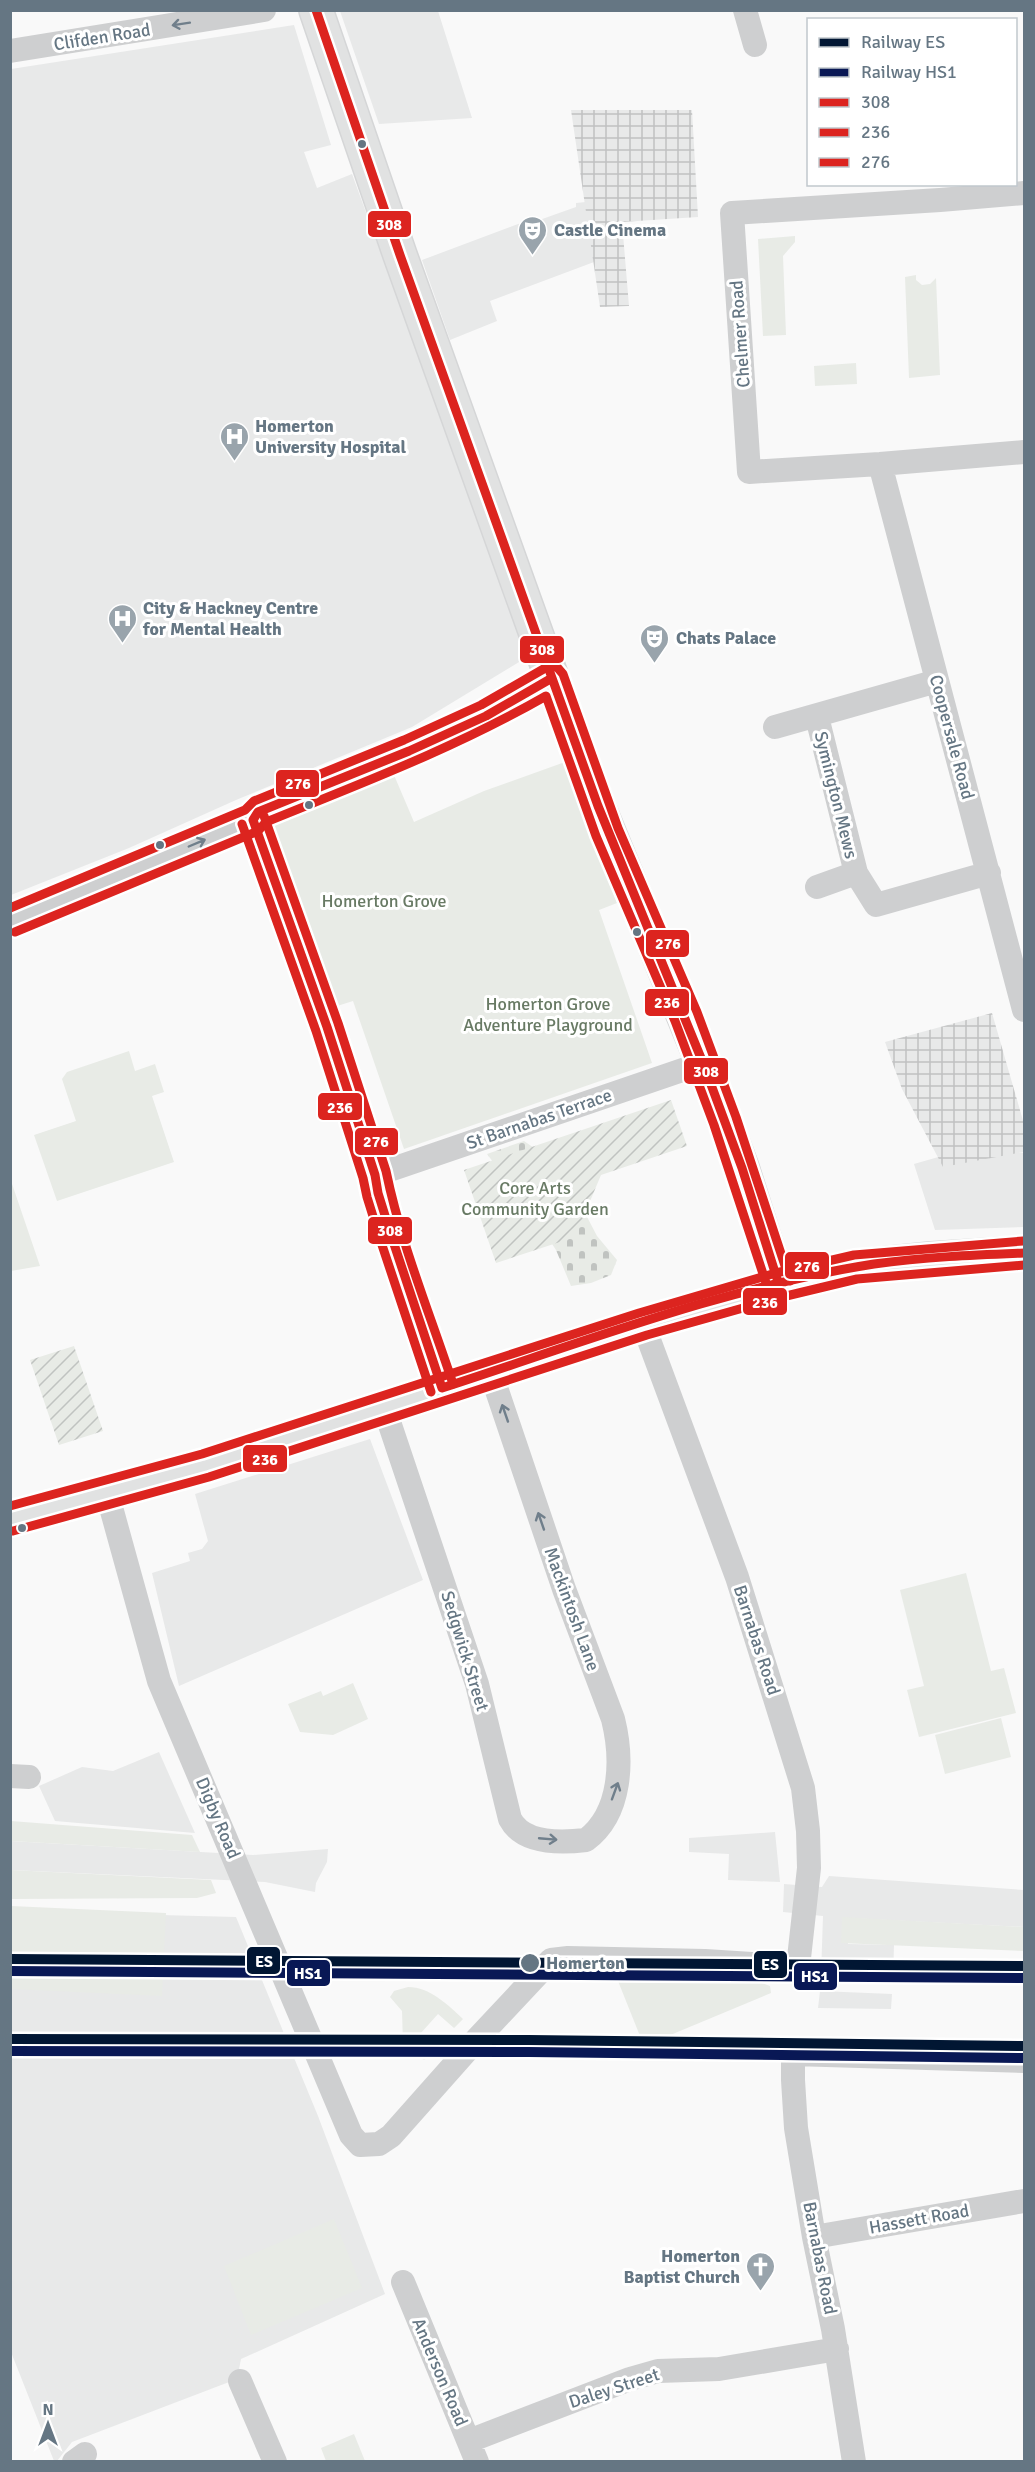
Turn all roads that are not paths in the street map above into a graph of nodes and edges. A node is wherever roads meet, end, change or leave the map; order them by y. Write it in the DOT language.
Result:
graph roads {
  1 [pos="264,10"];
  2 [pos="316,10"];
  3 [pos="745,10"];
  4 [pos="755,45"];
  5 [pos="10,51"];
  6 [pos="1024,192"];
  7 [pos="1024,452"];
  8 [pos="880,464"];
  9 [pos="552,678"];
  10 [pos="936,681"];
  11 [pos="817,717"];
  12 [pos="775,727"];
  13 [pos="253,820"];
  14 [pos="856,873"];
  15 [pos="989,873"];
  16 [pos="817,887"];
  17 [pos="10,921"];
  18 [pos="1024,1010"];
  19 [pos="703,1063"];
  20 [pos="375,1175"];
  21 [pos="1024,1253"];
  22 [pos="779,1284"];
  23 [pos="643,1324"];
  24 [pos="491,1372"];
  25 [pos="442,1388"];
  26 [pos="384,1407"];
  27 [pos="107,1493"];
  28 [pos="10,1519"];
  29 [pos="586,1840"];
  30 [pos="1024,2061"];
  31 [pos="351,2135"];
  32 [pos="1024,2201"];
  33 [pos="814,2237"];
  34 [pos="403,2282"];
  35 [pos="837,2349"];
  36 [pos="240,2381"];
  37 [pos="473,2451"];
  38 [pos="275,2462"];
  39 [pos="854,2462"];
  1 -- 5 [label="street, Clifden Road, one-way"];
  2 -- 9 [label="main road"];
  3 -- 4 [label="street"];
  6 -- 8 [label="street, Chelmer Road"];
  7 -- 8 [label="street, Chelmer Road"];
  8 -- 10 [label="street, Coopersale Road"];
  9 -- 13 [label="street"];
  9 -- 19 [label="main road"];
  10 -- 11 [label="street, Symington Mews"];
  10 -- 15 [label="street, Coopersale Road"];
  11 -- 12 [label="street, Symington Mews"];
  11 -- 14 [label="street, Symington Mews"];
  17 -- 13 [label="street, one-way"];
  13 -- 20 [label="street"];
  14 -- 15 [label="street, Symington Mews"];
  14 -- 16 [label="street, Symington Mews"];
  15 -- 18 [label="street, Coopersale Road"];
  19 -- 20 [label="street, St Barnabas Terrace"];
  19 -- 22 [label="main road"];
  20 -- 25 [label="street"];
  21 -- 22 [label="main road"];
  22 -- 23 [label="main road"];
  23 -- 24 [label="main road"];
  23 -- 31 [label="street, Barnabas Road"];
  24 -- 25 [label="main road"];
  29 -- 24 [label="street, Mackintosh Lane, one-way"];
  25 -- 26 [label="main road"];
  26 -- 27 [label="main road"];
  26 -- 29 [label="street, Sedgwick Street, one-way"];
  27 -- 28 [label="main road"];
  27 -- 31 [label="street, Digby Road"];
  30 -- 33 [label="street, Barnabas Road"];
  32 -- 33 [label="street, Hassett Road"];
  33 -- 35 [label="street, Barnabas Road"];
  34 -- 37 [label="street, Anderson Road"];
  35 -- 37 [label="street, Daley Street"];
  35 -- 39 [label="street, Barnabas Road"];
  36 -- 38 [label="street"];
}
